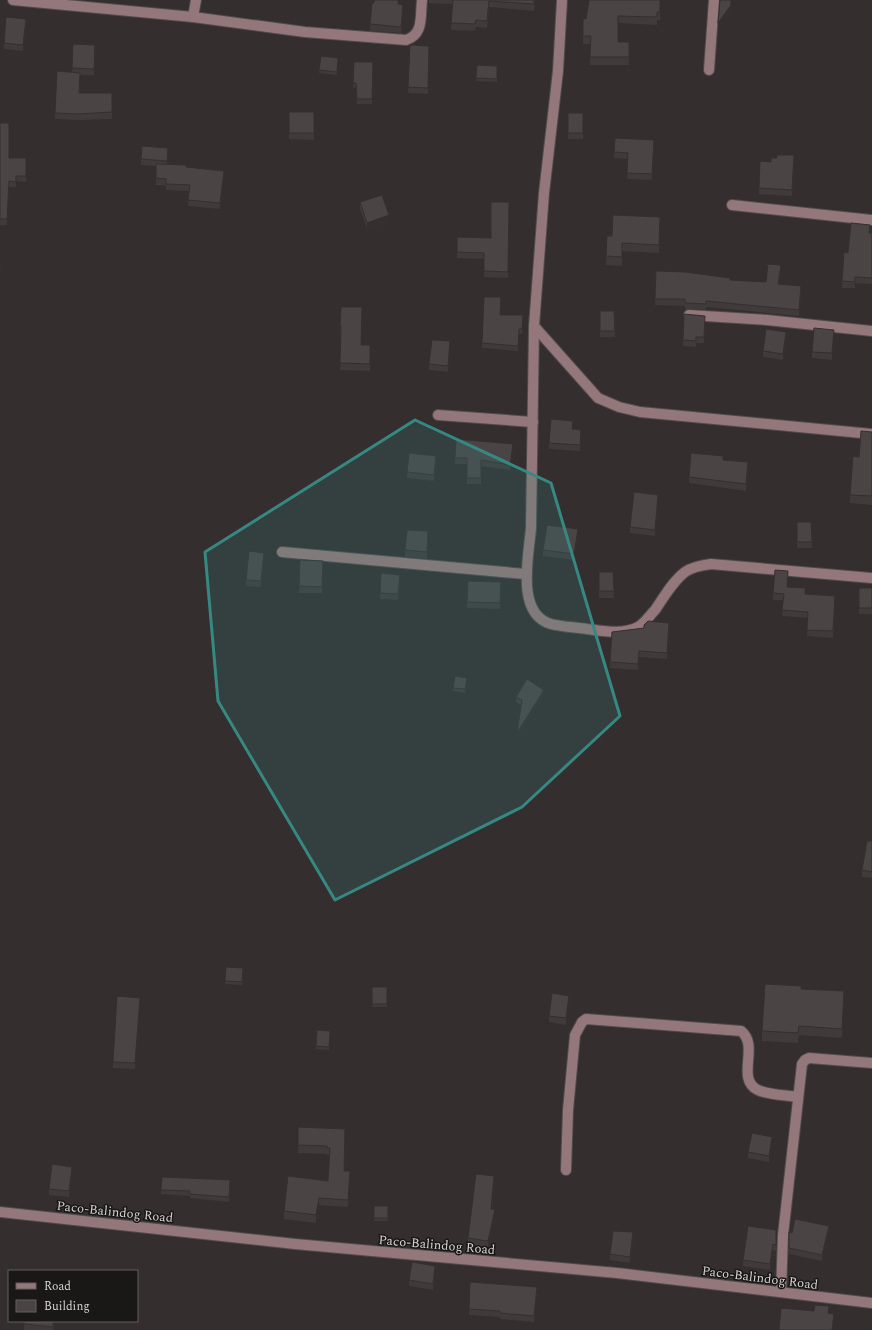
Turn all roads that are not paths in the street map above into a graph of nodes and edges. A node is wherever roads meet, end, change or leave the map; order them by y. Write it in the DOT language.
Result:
graph roads {
  1 [pos="13,0"];
  2 [pos="196,0"];
  3 [pos="422,0"];
  4 [pos="562,0"];
  5 [pos="714,0"];
  6 [pos="193,17"];
  7 [pos="709,70"];
  8 [pos="732,205"];
  9 [pos="872,220"];
  10 [pos="688,315"];
  11 [pos="534,326"];
  12 [pos="872,332"];
  13 [pos="438,414"];
  14 [pos="534,422"];
  15 [pos="872,434"];
  16 [pos="282,552"];
  17 [pos="526,574"];
  18 [pos="872,578"];
  19 [pos="872,1063"];
  20 [pos="798,1097"];
  21 [pos="566,1170"];
  22 [pos="0,1212"];
  23 [pos="781,1292"];
  24 [pos="872,1303"];
  1 -- 6 [label="street"];
  2 -- 6 [label="street"];
  3 -- 6 [label="street"];
  4 -- 11 [label="street"];
  5 -- 7 [label="street"];
  8 -- 9 [label="street"];
  10 -- 12 [label="street"];
  11 -- 14 [label="street"];
  11 -- 15 [label="street"];
  13 -- 14 [label="street"];
  14 -- 17 [label="street"];
  16 -- 17 [label="street"];
  17 -- 18 [label="street"];
  19 -- 20 [label="street"];
  20 -- 21 [label="street"];
  20 -- 23 [label="street"];
  22 -- 23 [label="street, Paco-Balindog Road"];
  23 -- 24 [label="street, Paco-Balindog Road"];
}
